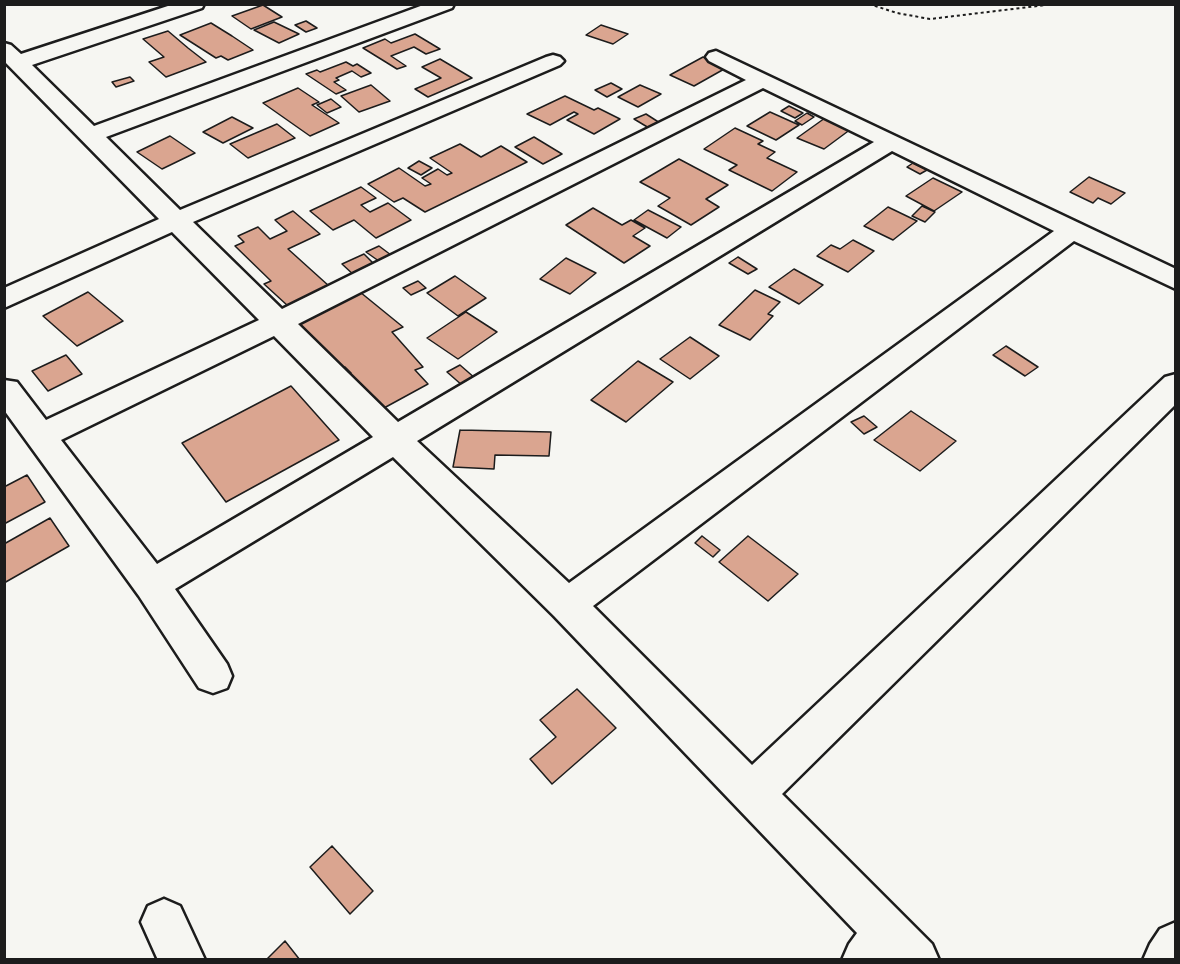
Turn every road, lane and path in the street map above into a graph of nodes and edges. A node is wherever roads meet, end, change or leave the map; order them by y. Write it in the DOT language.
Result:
graph roads {
  1 [pos="195,4"];
  2 [pos="445,4"];
  3 [pos="868,4"];
  4 [pos="1054,4"];
  5 [pos="12,56"];
  6 [pos="716,57"];
  7 [pos="553,61"];
  8 [pos="763,80"];
  9 [pos="90,135"];
  10 [pos="891,142"];
  11 [pos="175,221"];
  12 [pos="1072,230"];
  13 [pos="1176,280"];
  14 [pos="4,299"];
  15 [pos="279,322"];
  16 [pos="1176,385"];
  17 [pos="6,390"];
  18 [pos="42,435"];
  19 [pos="396,440"];
  20 [pos="152,585"];
  21 [pos="567,605"];
  22 [pos="213,676"];
  23 [pos="754,792"];
  24 [pos="1176,945"];
  25 [pos="890,950"];
  26 [pos="1166,960"];
  1 -- 5 [label="street"];
  2 -- 9 [label="street"];
  3 -- 4 [label="path"];
  5 -- 9 [label="street"];
  6 -- 8 [label="street"];
  7 -- 11 [label="street"];
  8 -- 10 [label="street"];
  8 -- 15 [label="street"];
  9 -- 11 [label="street"];
  10 -- 12 [label="street"];
  10 -- 19 [label="street"];
  11 -- 14 [label="street"];
  11 -- 15 [label="street"];
  12 -- 13 [label="street"];
  12 -- 21 [label="street"];
  15 -- 18 [label="street"];
  15 -- 19 [label="street"];
  16 -- 23 [label="street"];
  17 -- 18 [label="street"];
  18 -- 20 [label="street"];
  19 -- 20 [label="street"];
  19 -- 21 [label="street"];
  20 -- 22 [label="street"];
  21 -- 23 [label="street"];
  23 -- 25 [label="street"];
  24 -- 26 [label="street"];
}
